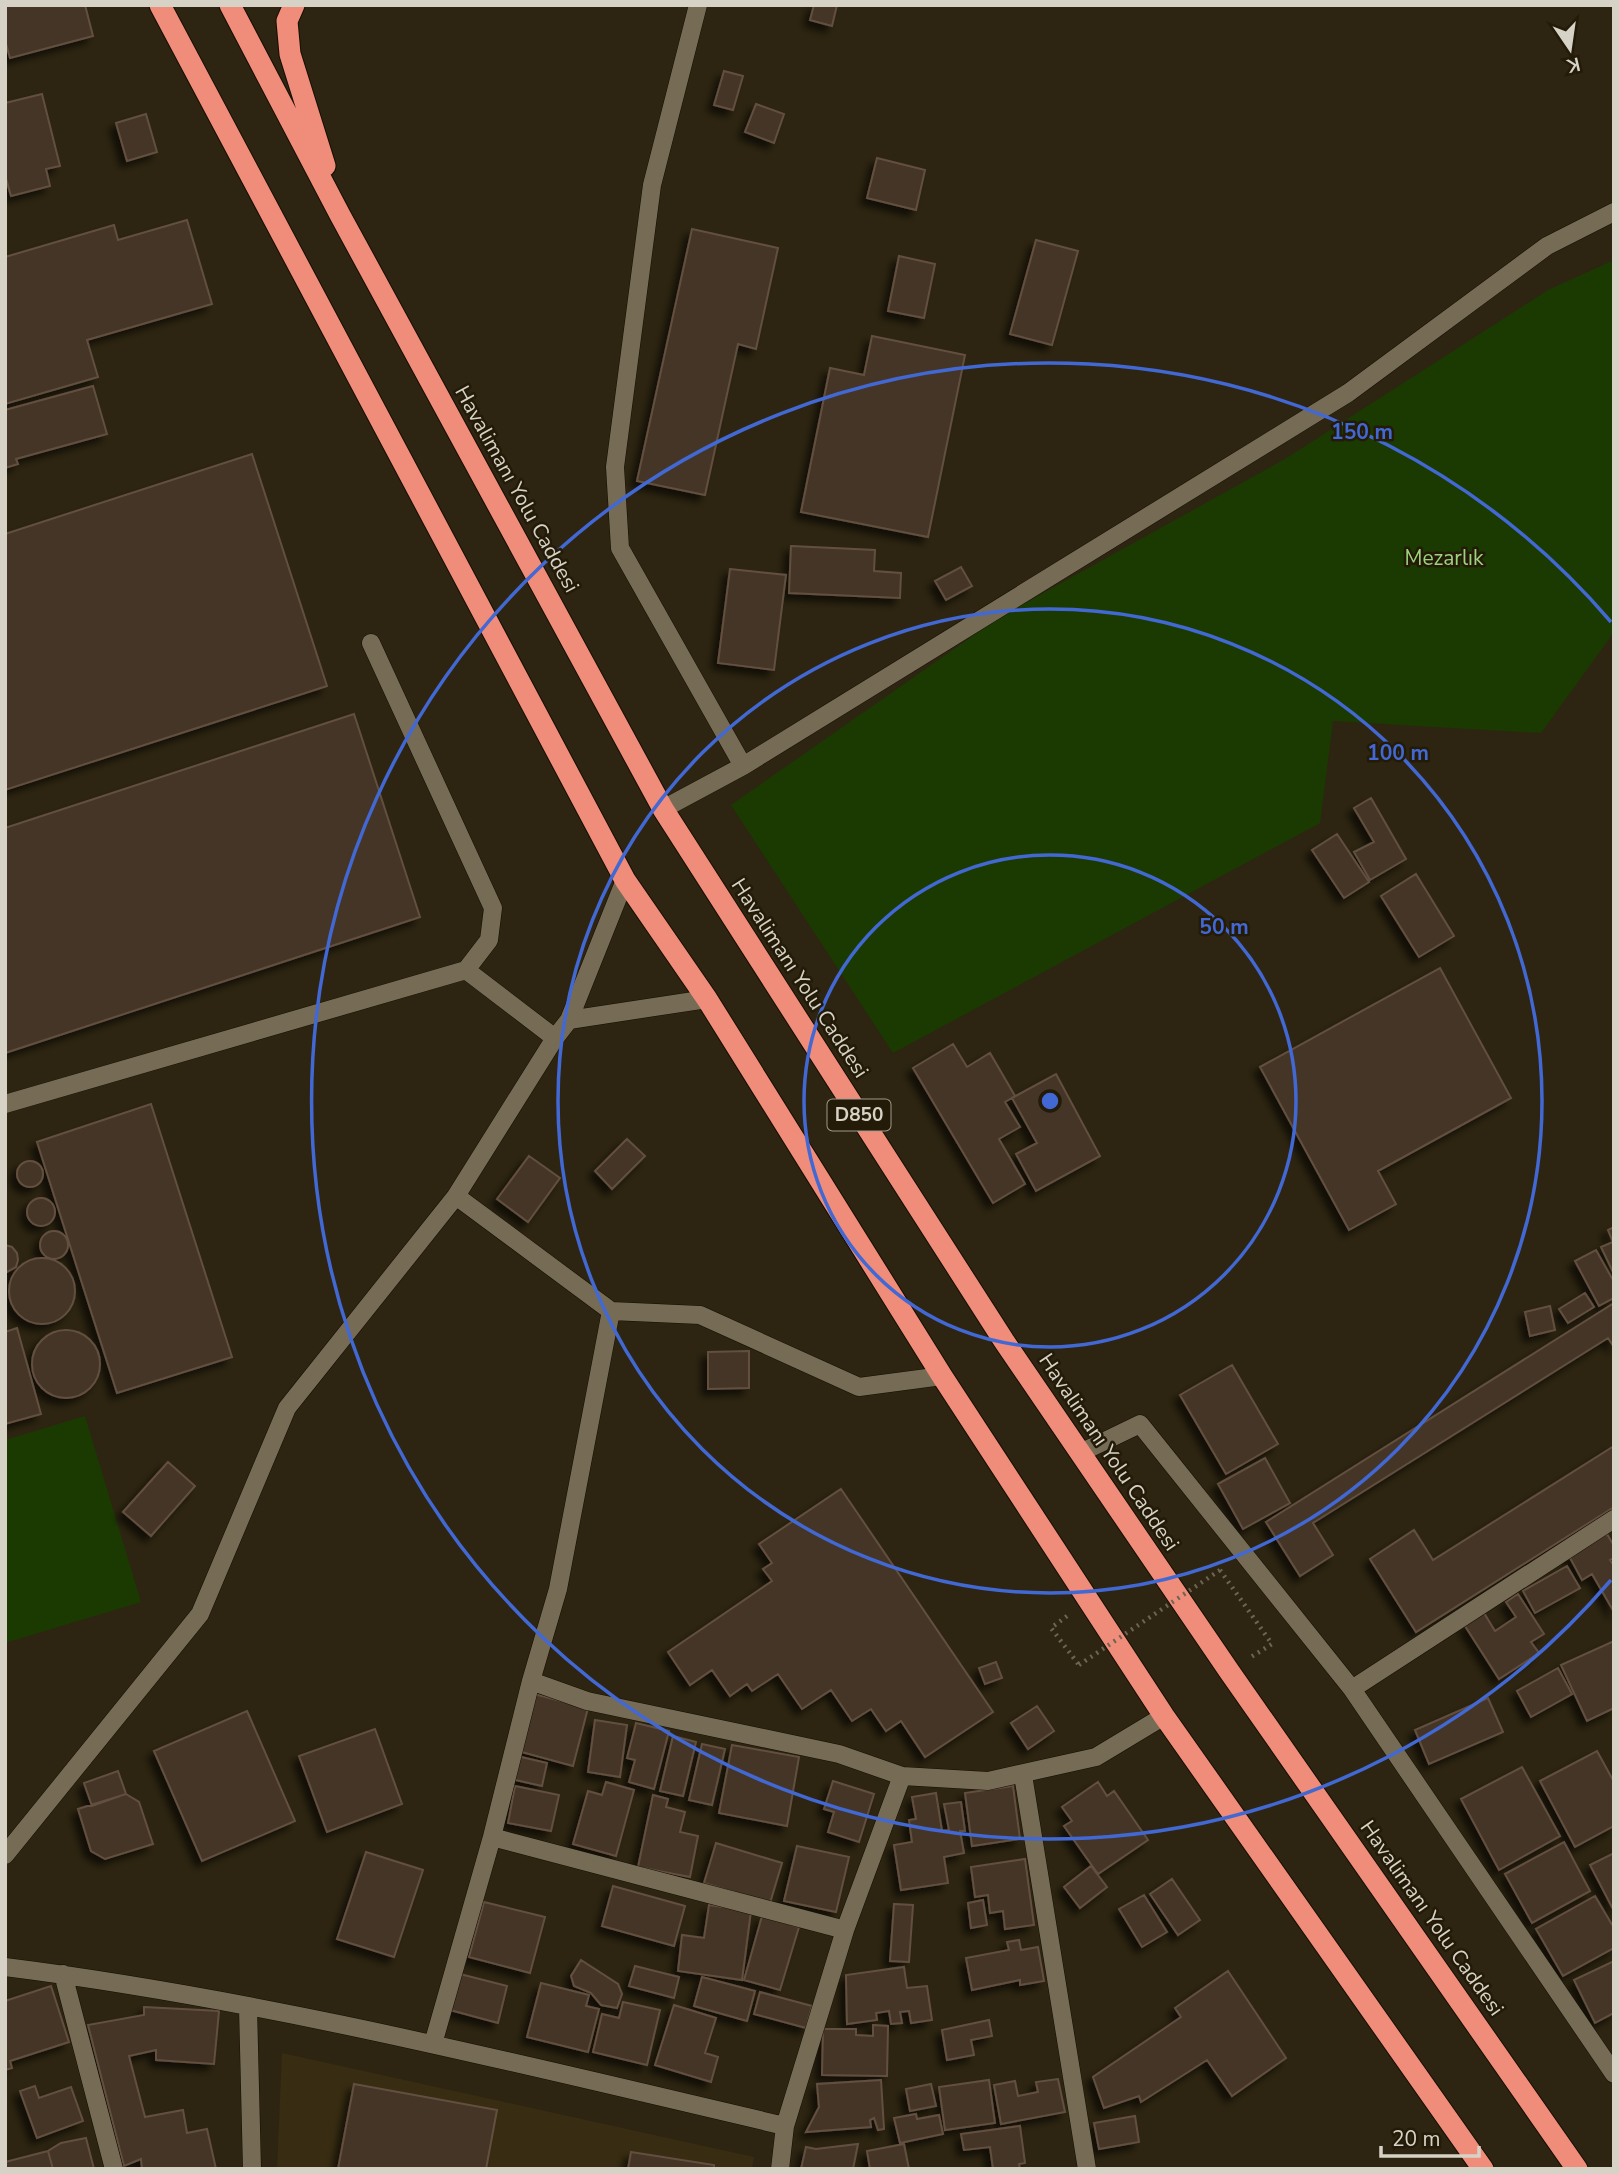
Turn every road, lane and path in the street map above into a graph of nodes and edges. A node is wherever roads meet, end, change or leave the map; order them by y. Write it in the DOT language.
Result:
graph roads {
  1 [pos="160,5"];
  2 [pos="229,5"];
  3 [pos="294,5"];
  4 [pos="698,5"];
  5 [pos="1614,212"];
  6 [pos="340,215"];
  7 [pos="371,643"];
  8 [pos="743,766"];
  9 [pos="663,809"];
  10 [pos="625,880"];
  11 [pos="466,970"];
  12 [pos="707,999"];
  13 [pos="569,1020"];
  14 [pos="555,1038"];
  15 [pos="5,1104"];
  16 [pos="456,1196"];
  17 [pos="611,1311"];
  18 [pos="942,1376"];
  19 [pos="1080,1453"];
  20 [pos="1614,1519"];
  21 [pos="1089,1601"];
  22 [pos="1230,1671"];
  23 [pos="530,1681"];
  24 [pos="1352,1689"];
  25 [pos="1164,1716"];
  26 [pos="1023,1775"];
  27 [pos="902,1776"];
  28 [pos="492,1837"];
  29 [pos="5,1854"];
  30 [pos="845,1930"];
  31 [pos="5,1967"];
  32 [pos="63,1974"];
  33 [pos="248,2007"];
  34 [pos="433,2044"];
  35 [pos="1614,2074"];
  36 [pos="785,2126"];
  37 [pos="114,2169"];
  38 [pos="252,2169"];
  39 [pos="780,2169"];
  40 [pos="1087,2169"];
  41 [pos="1483,2169"];
  42 [pos="1577,2169"];
  1 -- 10 [label="highway"];
  2 -- 6 [label="highway, Havalimanı Yolu Caddesi / D850"];
  3 -- 6 [label="highway"];
  4 -- 8 [label="street"];
  5 -- 8 [label="street"];
  6 -- 9 [label="highway, Havalimanı Yolu Caddesi / D850"];
  7 -- 11 [label="street"];
  8 -- 9 [label="street"];
  9 -- 19 [label="highway, Havalimanı Yolu Caddesi / D850"];
  10 -- 12 [label="highway"];
  10 -- 13 [label="street"];
  11 -- 14 [label="street"];
  11 -- 15 [label="street"];
  12 -- 13 [label="street"];
  12 -- 18 [label="highway"];
  13 -- 14 [label="street"];
  14 -- 16 [label="street"];
  16 -- 17 [label="street"];
  16 -- 29 [label="street"];
  17 -- 18 [label="street"];
  17 -- 23 [label="street"];
  18 -- 21 [label="highway"];
  19 -- 22 [label="highway, Havalimanı Yolu Caddesi / D850"];
  19 -- 24 [label="street"];
  20 -- 24 [label="street"];
  21 -- 22 [label="path, bridge"];
  21 -- 25 [label="highway"];
  22 -- 42 [label="highway, Havalimanı Yolu Caddesi / D850"];
  23 -- 27 [label="street"];
  23 -- 28 [label="street"];
  24 -- 35 [label="street"];
  25 -- 26 [label="street"];
  25 -- 41 [label="highway"];
  26 -- 27 [label="street"];
  26 -- 40 [label="street"];
  27 -- 30 [label="street"];
  28 -- 30 [label="street"];
  28 -- 34 [label="street"];
  30 -- 36 [label="street"];
  31 -- 32 [label="street"];
  32 -- 33 [label="street"];
  32 -- 37 [label="street"];
  33 -- 34 [label="street"];
  33 -- 38 [label="street"];
  34 -- 36 [label="street"];
  36 -- 39 [label="street"];
}
